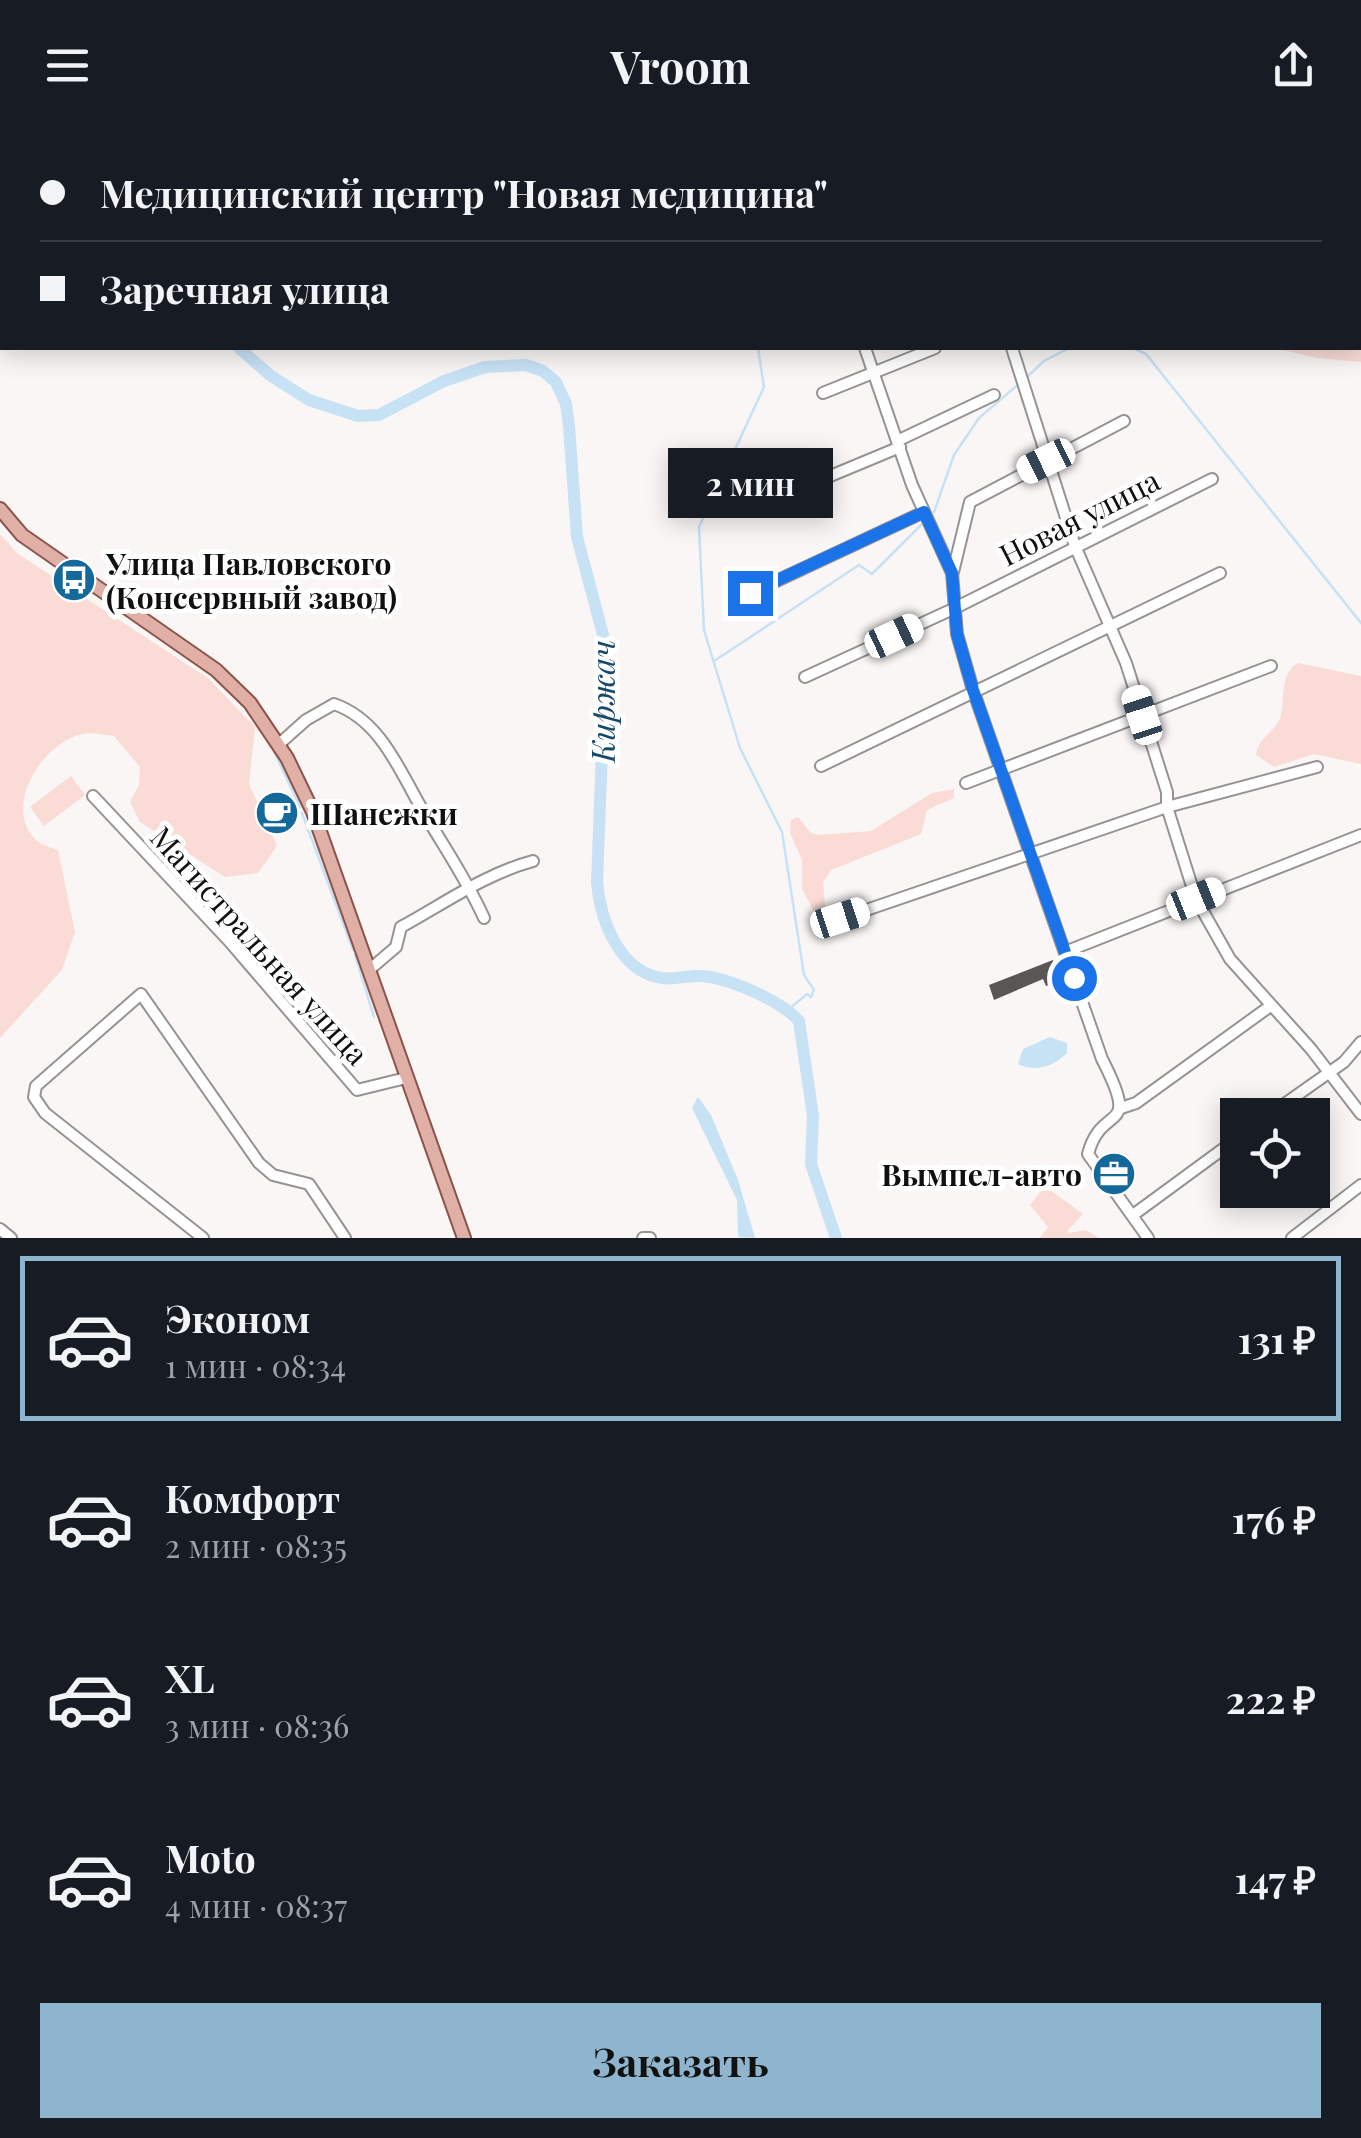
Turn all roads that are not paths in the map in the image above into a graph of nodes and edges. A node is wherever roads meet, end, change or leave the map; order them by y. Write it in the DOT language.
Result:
graph roads {
  1 [pos="866,350"];
  2 [pos="930,350"];
  3 [pos="1013,350"];
  4 [pos="873,372"];
  5 [pos="823,393"];
  6 [pos="994,395"];
  7 [pos="1124,421"];
  8 [pos="899,444"];
  9 [pos="1046,461"];
  10 [pos="1212,479"];
  11 [pos="0,509"];
  12 [pos="751,509"];
  13 [pos="924,512"];
  14 [pos="1075,546"];
  15 [pos="952,573"];
  16 [pos="1220,573"];
  17 [pos="750,593"];
  18 [pos="953,609"];
  19 [pos="1107,628"];
  20 [pos="1271,666"];
  21 [pos="805,677"];
  22 [pos="973,690"];
  23 [pos="1142,715"];
  24 [pos="278,744"];
  25 [pos="821,766"];
  26 [pos="1316,767"];
  27 [pos="1002,768"];
  28 [pos="966,784"];
  29 [pos="93,796"];
  30 [pos="1167,807"];
  31 [pos="1361,834"];
  32 [pos="1033,854"];
  33 [pos="533,861"];
  34 [pos="470,886"];
  35 [pos="1196,899"];
  36 [pos="484,918"];
  37 [pos="834,928"];
  38 [pos="1065,952"];
  39 [pos="369,970"];
  40 [pos="1269,1007"];
  41 [pos="1361,1042"];
  42 [pos="1329,1071"];
  43 [pos="406,1078"];
  44 [pos="1292,1098"];
  45 [pos="1121,1108"];
  46 [pos="1361,1114"];
  47 [pos="1220,1151"];
  48 [pos="1361,1185"];
  49 [pos="1133,1215"];
  50 [pos="0,1229"];
  51 [pos="11,1238"];
  52 [pos="203,1238"];
  53 [pos="345,1238"];
  54 [pos="464,1238"];
  55 [pos="1148,1238"];
  56 [pos="1292,1238"];
  1 -- 4 [label="street"];
  2 -- 4 [label="street"];
  3 -- 9 [label="street"];
  4 -- 5 [label="street"];
  4 -- 8 [label="street"];
  6 -- 8 [label="street"];
  7 -- 9 [label="street"];
  8 -- 12 [label="street"];
  8 -- 13 [label="street"];
  9 -- 14 [label="street"];
  9 -- 15 [label="street"];
  10 -- 14 [label="street, Новая улица"];
  11 -- 24 [label="main road, Магистральная улица"];
  13 -- 15 [label="street"];
  13 -- 17 [label="street"];
  14 -- 18 [label="street, Новая улица"];
  14 -- 19 [label="street"];
  15 -- 18 [label="street"];
  16 -- 19 [label="street"];
  18 -- 21 [label="street, Новая улица"];
  18 -- 22 [label="street"];
  19 -- 22 [label="street"];
  19 -- 23 [label="street"];
  20 -- 23 [label="street"];
  22 -- 25 [label="street"];
  22 -- 27 [label="street"];
  23 -- 27 [label="street"];
  23 -- 30 [label="street"];
  24 -- 34 [label="street"];
  24 -- 39 [label="main road, Магистральная улица"];
  26 -- 30 [label="street"];
  27 -- 28 [label="street"];
  27 -- 32 [label="street"];
  29 -- 43 [label="street, Магистральная улица"];
  30 -- 32 [label="street"];
  30 -- 35 [label="street"];
  31 -- 35 [label="street"];
  32 -- 37 [label="street"];
  32 -- 38 [label="street"];
  33 -- 34 [label="street"];
  34 -- 36 [label="street"];
  34 -- 39 [label="street"];
  35 -- 38 [label="street"];
  35 -- 40 [label="street"];
  38 -- 45 [label="street"];
  39 -- 43 [label="main road, Магистральная улица"];
  40 -- 42 [label="street"];
  40 -- 45 [label="street"];
  41 -- 42 [label="street"];
  42 -- 44 [label="street"];
  42 -- 46 [label="street"];
  43 -- 54 [label="main road, Магистральная улица"];
  45 -- 49 [label="street"];
  47 -- 49 [label="street"];
  48 -- 56 [label="street"];
  49 -- 55 [label="street"];
  50 -- 51 [label="street"];
  52 -- 53 [label="street"];
}
